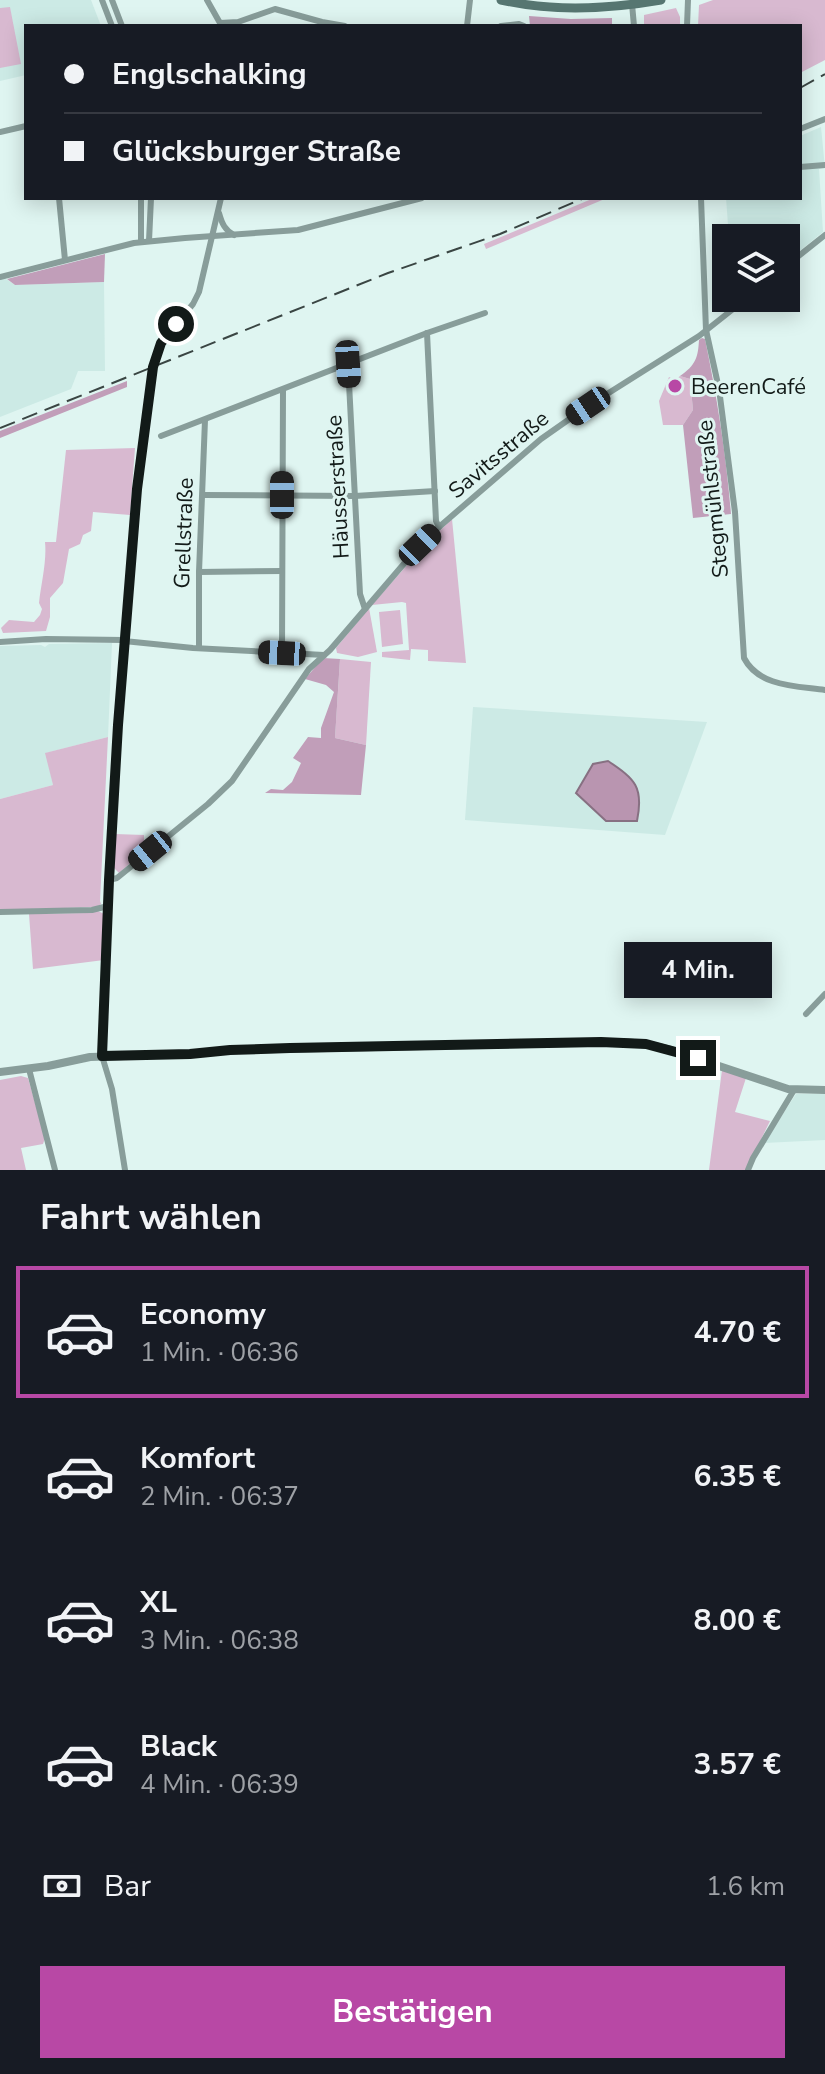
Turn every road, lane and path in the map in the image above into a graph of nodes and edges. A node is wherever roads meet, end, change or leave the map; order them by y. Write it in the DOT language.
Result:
graph roads {
  1 [pos="102,0"];
  2 [pos="112,0"];
  3 [pos="207,0"];
  4 [pos="273,0"];
  5 [pos="470,0"];
  6 [pos="501,0"];
  7 [pos="661,0"];
  8 [pos="688,0"];
  9 [pos="632,4"];
  10 [pos="275,9"];
  11 [pos="111,24"];
  12 [pos="121,24"];
  13 [pos="238,24"];
  14 [pos="334,24"];
  15 [pos="467,24"];
  16 [pos="634,24"];
  17 [pos="687,24"];
  18 [pos="825,119"];
  19 [pos="24,126"];
  20 [pos="802,128"];
  21 [pos="0,132"];
  22 [pos="825,165"];
  23 [pos="802,167"];
  24 [pos="59,200"];
  25 [pos="141,200"];
  26 [pos="151,200"];
  27 [pos="221,200"];
  28 [pos="406,200"];
  29 [pos="701,200"];
  30 [pos="219,213"];
  31 [pos="234,235"];
  32 [pos="825,235"];
  33 [pos="212,236"];
  34 [pos="149,241"];
  35 [pos="141,242"];
  36 [pos="800,255"];
  37 [pos="65,260"];
  38 [pos="0,277"];
  39 [pos="729,312"];
  40 [pos="485,313"];
  41 [pos="706,330"];
  42 [pos="427,333"];
  43 [pos="348,364"];
  44 [pos="283,390"];
  45 [pos="205,420"];
  46 [pos="161,436"];
  47 [pos="435,491"];
  48 [pos="203,495"];
  49 [pos="282,495"];
  50 [pos="355,496"];
  51 [pos="439,527"];
  52 [pos="282,571"];
  53 [pos="199,572"];
  54 [pos="365,609"];
  55 [pos="124,641"];
  56 [pos="0,642"];
  57 [pos="199,648"];
  58 [pos="282,653"];
  59 [pos="324,655"];
  60 [pos="825,690"];
  61 [pos="109,880"];
  62 [pos="108,906"];
  63 [pos="0,912"];
  64 [pos="825,994"];
  65 [pos="806,1014"];
  66 [pos="102,1056"];
  67 [pos="29,1069"];
  68 [pos="0,1072"];
  69 [pos="794,1090"];
  70 [pos="825,1090"];
  71 [pos="55,1170"];
  72 [pos="125,1170"];
  73 [pos="748,1170"];
  1 -- 11 [label="street"];
  2 -- 12 [label="street"];
  3 -- 13 [label="street"];
  4 -- 10 [label="street"];
  5 -- 15 [label="street"];
  6 -- 9 [label="main road"];
  7 -- 9 [label="main road"];
  8 -- 17 [label="street"];
  9 -- 16 [label="street"];
  10 -- 13 [label="street"];
  10 -- 14 [label="street"];
  18 -- 20 [label="street"];
  19 -- 21 [label="street"];
  22 -- 23 [label="street"];
  24 -- 37 [label="street"];
  25 -- 35 [label="street"];
  26 -- 34 [label="street"];
  27 -- 30 [label="street"];
  28 -- 31 [label="street"];
  29 -- 41 [label="street, Stegmühlstraße"];
  30 -- 31 [label="street"];
  30 -- 33 [label="street"];
  31 -- 33 [label="street"];
  32 -- 36 [label="street"];
  33 -- 34 [label="street"];
  33 -- 55 [label="street"];
  34 -- 35 [label="street"];
  35 -- 37 [label="street"];
  37 -- 38 [label="street"];
  39 -- 41 [label="street, Savitsstraße"];
  40 -- 42 [label="street"];
  41 -- 51 [label="street, Savitsstraße"];
  41 -- 60 [label="street, Stegmühlstraße"];
  42 -- 43 [label="street"];
  42 -- 47 [label="street"];
  43 -- 44 [label="street"];
  43 -- 50 [label="street, Häusserstraße"];
  44 -- 45 [label="street"];
  44 -- 49 [label="street"];
  45 -- 46 [label="street"];
  45 -- 48 [label="street, Grellstraße"];
  47 -- 50 [label="street"];
  47 -- 51 [label="street"];
  48 -- 49 [label="street"];
  48 -- 53 [label="street, Grellstraße"];
  49 -- 50 [label="street"];
  49 -- 52 [label="street"];
  50 -- 54 [label="street, Häusserstraße"];
  51 -- 54 [label="street, Savitsstraße"];
  52 -- 53 [label="street"];
  52 -- 58 [label="street"];
  53 -- 57 [label="street, Grellstraße"];
  54 -- 59 [label="street, Savitsstraße"];
  55 -- 56 [label="street"];
  55 -- 57 [label="street"];
  55 -- 61 [label="street"];
  57 -- 58 [label="street"];
  58 -- 59 [label="street"];
  59 -- 61 [label="street, Savitsstraße"];
  61 -- 62 [label="street"];
  62 -- 63 [label="street"];
  62 -- 66 [label="street"];
  64 -- 65 [label="street"];
  66 -- 67 [label="street"];
  66 -- 69 [label="street"];
  66 -- 72 [label="street"];
  67 -- 68 [label="street"];
  67 -- 71 [label="street"];
  69 -- 70 [label="street"];
  69 -- 73 [label="street"];
}
